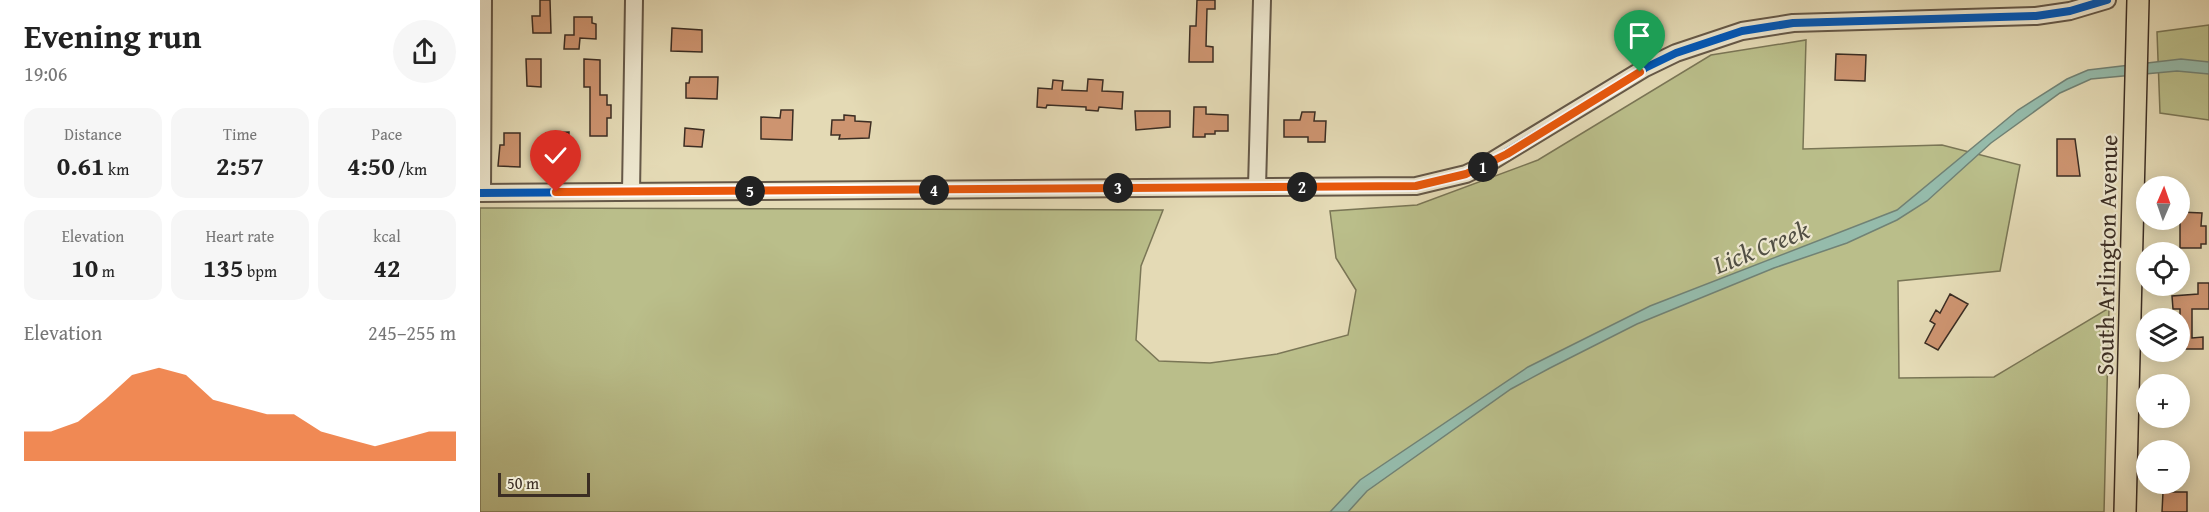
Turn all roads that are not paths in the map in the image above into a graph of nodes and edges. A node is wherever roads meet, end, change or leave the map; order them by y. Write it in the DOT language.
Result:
graph roads {
  1 [pos="483,0"];
  2 [pos="634,0"];
  3 [pos="1262,0"];
  4 [pos="2108,0"];
  5 [pos="2138,0"];
  6 [pos="1257,187"];
  7 [pos="631,192"];
  8 [pos="481,193"];
  9 [pos="2126,512"];
  1 -- 8 [label="street"];
  2 -- 7 [label="street"];
  3 -- 6 [label="street"];
  4 -- 6 [label="street"];
  5 -- 9 [label="main road, South Arlington Avenue"];
  6 -- 7 [label="street"];
  7 -- 8 [label="street"];
}
